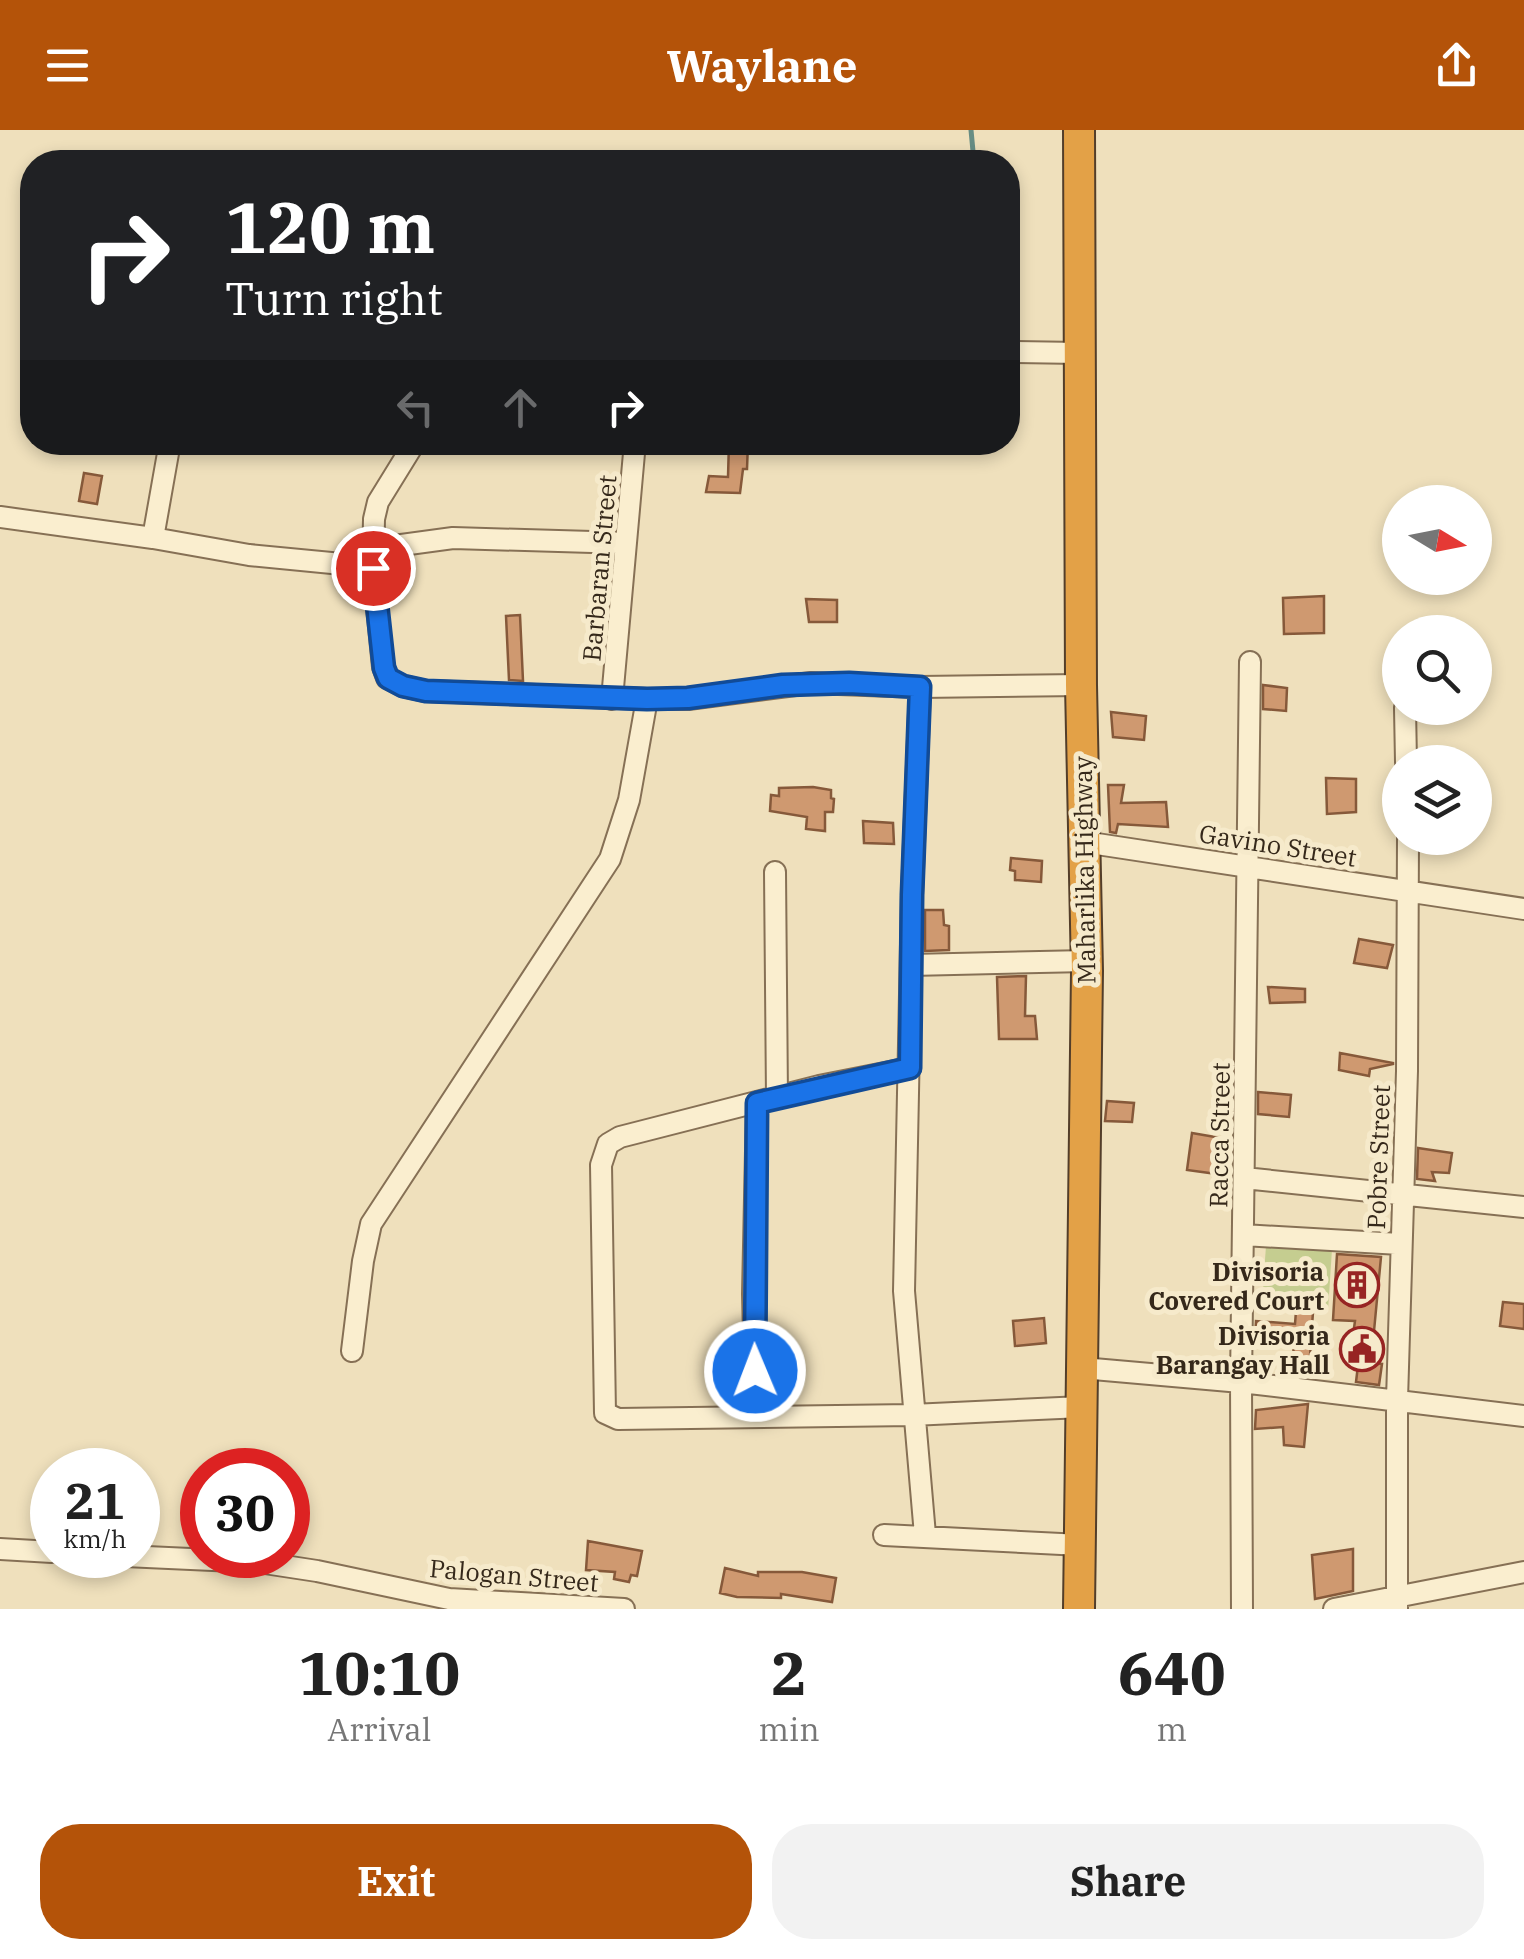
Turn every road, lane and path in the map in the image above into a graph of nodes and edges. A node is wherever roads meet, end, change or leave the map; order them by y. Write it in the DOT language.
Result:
graph roads {
  1 [pos="1079,130"];
  2 [pos="1020,352"];
  3 [pos="1079,352"];
  4 [pos="168,455"];
  5 [pos="407,455"];
  6 [pos="634,455"];
  7 [pos="0,517"];
  8 [pos="153,538"];
  9 [pos="626,543"];
  10 [pos="373,558"];
  11 [pos="1250,662"];
  12 [pos="1081,685"];
  13 [pos="920,687"];
  14 [pos="612,699"];
  15 [pos="647,699"];
  16 [pos="1084,842"];
  17 [pos="1409,855"];
  18 [pos="1247,865"];
  19 [pos="776,872"];
  20 [pos="1410,890"];
  21 [pos="1524,910"];
  22 [pos="1087,960"];
  23 [pos="911,965"];
  24 [pos="910,1068"];
  25 [pos="767,1100"];
  26 [pos="1244,1178"];
  27 [pos="1402,1195"];
  28 [pos="1524,1207"];
  29 [pos="1243,1235"];
  30 [pos="1400,1244"];
  31 [pos="352,1352"];
  32 [pos="1082,1368"];
  33 [pos="1241,1382"];
  34 [pos="1397,1400"];
  35 [pos="1082,1406"];
  36 [pos="912,1415"];
  37 [pos="756,1416"];
  38 [pos="1524,1416"];
  39 [pos="884,1535"];
  40 [pos="925,1535"];
  41 [pos="1081,1545"];
  42 [pos="0,1549"];
  43 [pos="30,1551"];
  44 [pos="160,1558"];
  45 [pos="1524,1572"];
  46 [pos="1396,1604"];
  47 [pos="624,1609"];
  48 [pos="1079,1609"];
  49 [pos="1242,1609"];
  50 [pos="1334,1609"];
  1 -- 3 [label="highway, Maharlika Highway"];
  2 -- 3 [label="street"];
  3 -- 12 [label="highway, Maharlika Highway"];
  4 -- 8 [label="street"];
  5 -- 10 [label="street"];
  6 -- 9 [label="street, Barbaran Street"];
  7 -- 8 [label="street"];
  8 -- 10 [label="street"];
  9 -- 10 [label="street"];
  9 -- 14 [label="street, Barbaran Street"];
  10 -- 14 [label="street"];
  11 -- 18 [label="street, Racca Street"];
  12 -- 13 [label="street"];
  12 -- 16 [label="highway, Maharlika Highway"];
  13 -- 15 [label="street"];
  13 -- 23 [label="street"];
  14 -- 15 [label="street"];
  15 -- 31 [label="street"];
  16 -- 18 [label="street, Gavino Street"];
  16 -- 22 [label="highway, Maharlika Highway"];
  17 -- 20 [label="street, Pobre Street"];
  18 -- 20 [label="street, Gavino Street"];
  18 -- 26 [label="street, Racca Street"];
  19 -- 25 [label="street"];
  20 -- 21 [label="street, Gavino Street"];
  20 -- 27 [label="street, Pobre Street"];
  22 -- 23 [label="street"];
  22 -- 32 [label="highway, Maharlika Highway"];
  23 -- 24 [label="street"];
  24 -- 25 [label="street"];
  24 -- 36 [label="street"];
  25 -- 37 [label="street"];
  25 -- 37 [label="street"];
  26 -- 27 [label="street"];
  26 -- 29 [label="street, Racca Street"];
  27 -- 28 [label="street"];
  27 -- 30 [label="street, Pobre Street"];
  29 -- 30 [label="street"];
  29 -- 33 [label="street, Racca Street"];
  30 -- 34 [label="street, Pobre Street"];
  32 -- 33 [label="street"];
  32 -- 35 [label="highway, Maharlika Highway"];
  33 -- 34 [label="street"];
  33 -- 49 [label="street, Racca Street"];
  34 -- 38 [label="street"];
  34 -- 46 [label="street, Pobre Street"];
  35 -- 36 [label="street"];
  35 -- 41 [label="highway, Maharlika Highway"];
  36 -- 37 [label="street"];
  36 -- 40 [label="street"];
  39 -- 40 [label="street"];
  40 -- 41 [label="street"];
  41 -- 48 [label="highway, Maharlika Highway"];
  42 -- 43 [label="street"];
  44 -- 47 [label="street, Palogan Street"];
  45 -- 46 [label="street"];
  46 -- 50 [label="street"];
}
